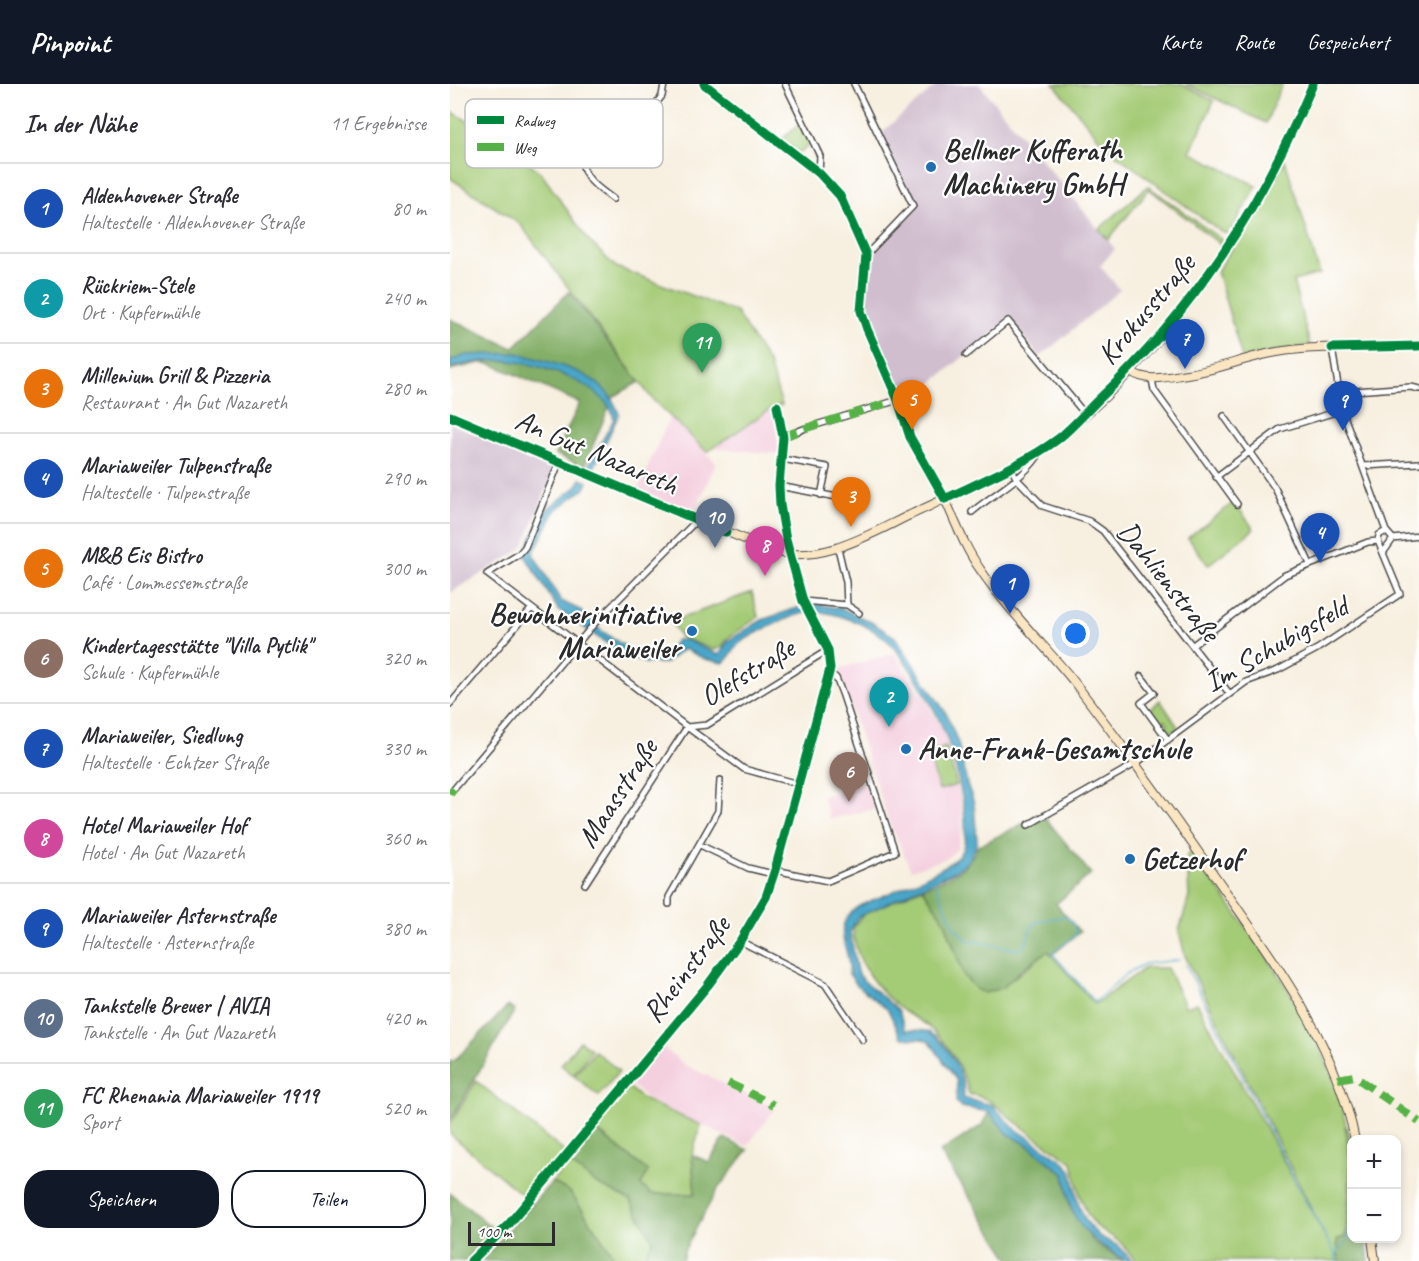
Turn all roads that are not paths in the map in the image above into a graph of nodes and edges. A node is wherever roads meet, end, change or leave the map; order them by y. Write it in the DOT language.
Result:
graph roads {
  1 [pos="664,84"];
  2 [pos="704,84"];
  3 [pos="785,84"];
  4 [pos="854,84"];
  5 [pos="1313,84"];
  6 [pos="660,99"];
  7 [pos="584,168"];
  8 [pos="819,173"];
  9 [pos="613,199"];
  10 [pos="866,255"];
  11 [pos="1419,346"];
  12 [pos="1332,348"];
  13 [pos="966,355"];
  14 [pos="1130,371"];
  15 [pos="1152,379"];
  16 [pos="1419,389"];
  17 [pos="1340,392"];
  18 [pos="898,400"];
  19 [pos="777,406"];
  20 [pos="1342,410"];
  21 [pos="1084,413"];
  22 [pos="450,416"];
  23 [pos="1224,416"];
  24 [pos="783,437"];
  25 [pos="1041,450"];
  26 [pos="1248,451"];
  27 [pos="782,459"];
  28 [pos="559,463"];
  29 [pos="1419,463"];
  30 [pos="1011,466"];
  31 [pos="1363,466"];
  32 [pos="1016,477"];
  33 [pos="1216,477"];
  34 [pos="778,486"];
  35 [pos="821,495"];
  36 [pos="945,499"];
  37 [pos="858,501"];
  38 [pos="1237,504"];
  39 [pos="972,512"];
  40 [pos="697,520"];
  41 [pos="1386,531"];
  42 [pos="1419,536"];
  43 [pos="1393,539"];
  44 [pos="1378,541"];
  45 [pos="838,548"];
  46 [pos="1383,553"];
  47 [pos="790,555"];
  48 [pos="1310,564"];
  49 [pos="804,603"];
  50 [pos="847,605"];
  51 [pos="531,609"];
  52 [pos="859,613"];
  53 [pos="577,645"];
  54 [pos="1193,645"];
  55 [pos="828,650"];
  56 [pos="829,672"];
  57 [pos="1141,676"];
  58 [pos="1229,693"];
  59 [pos="450,704"];
  60 [pos="687,727"];
  61 [pos="1168,740"];
  62 [pos="1136,764"];
  63 [pos="720,780"];
  64 [pos="798,784"];
  65 [pos="454,789"];
  66 [pos="1028,825"];
  67 [pos="700,845"];
  68 [pos="774,872"];
  69 [pos="585,884"];
  70 [pos="669,904"];
  71 [pos="740,940"];
  72 [pos="863,1040"];
  73 [pos="1354,1135"];
  74 [pos="1373,1243"];
  75 [pos="471,1261"];
  76 [pos="1375,1261"];
  1 -- 6 [label="street"];
  2 -- 8 [label="street"];
  3 -- 8 [label="street"];
  4 -- 10 [label="street"];
  5 -- 14 [label="main road, Krokusstraße"];
  7 -- 9 [label="street"];
  8 -- 10 [label="street"];
  10 -- 18 [label="street"];
  11 -- 12 [label="main road"];
  12 -- 15 [label="main road"];
  12 -- 17 [label="street"];
  13 -- 21 [label="street"];
  14 -- 15 [label="main road"];
  14 -- 21 [label="main road, Krokusstraße"];
  15 -- 33 [label="street"];
  16 -- 17 [label="street"];
  17 -- 20 [label="street"];
  18 -- 24 [label="street"];
  18 -- 36 [label="street"];
  19 -- 24 [label="street, Olefstraße"];
  20 -- 26 [label="street"];
  20 -- 31 [label="street"];
  21 -- 25 [label="main road, Krokusstraße"];
  22 -- 28 [label="main road, An Gut Nazareth"];
  23 -- 26 [label="street"];
  24 -- 27 [label="street, Olefstraße"];
  25 -- 30 [label="main road, Krokusstraße"];
  25 -- 32 [label="street, Krokusstraße"];
  26 -- 33 [label="street"];
  26 -- 48 [label="street"];
  27 -- 34 [label="street, Olefstraße"];
  27 -- 35 [label="street"];
  28 -- 40 [label="main road, An Gut Nazareth"];
  28 -- 51 [label="street, Olefstraße"];
  29 -- 31 [label="street"];
  30 -- 32 [label="street, Dahlienstraße"];
  30 -- 36 [label="main road, Krokusstraße"];
  31 -- 41 [label="street"];
  32 -- 39 [label="street, Krokusstraße"];
  32 -- 54 [label="street, Dahlienstraße"];
  33 -- 38 [label="street"];
  34 -- 35 [label="street"];
  34 -- 47 [label="street, Olefstraße"];
  35 -- 37 [label="street"];
  36 -- 45 [label="main road, An Gut Nazareth"];
  36 -- 62 [label="main road"];
  40 -- 47 [label="main road, An Gut Nazareth"];
  40 -- 53 [label="street"];
  41 -- 43 [label="street"];
  41 -- 44 [label="street"];
  42 -- 43 [label="street"];
  43 -- 46 [label="street"];
  44 -- 46 [label="street"];
  44 -- 48 [label="street"];
  45 -- 47 [label="main road, An Gut Nazareth"];
  45 -- 50 [label="street"];
  46 -- 58 [label="street, Im Schubigsfeld"];
  47 -- 49 [label="street, Olefstraße"];
  48 -- 54 [label="street"];
  49 -- 50 [label="street"];
  49 -- 55 [label="street, Olefstraße"];
  50 -- 52 [label="street"];
  51 -- 53 [label="street, Olefstraße"];
  51 -- 59 [label="street"];
  53 -- 60 [label="street, Olefstraße"];
  53 -- 65 [label="street"];
  54 -- 58 [label="street, Dahlienstraße"];
  55 -- 56 [label="street, Rheinstraße"];
  55 -- 60 [label="street, Olefstraße"];
  56 -- 64 [label="street, Rheinstraße"];
  56 -- 68 [label="street"];
  57 -- 61 [label="street"];
  58 -- 61 [label="street, Im Schubigsfeld"];
  60 -- 64 [label="street"];
  60 -- 69 [label="street, Maasstraße"];
  61 -- 62 [label="street, Im Schubigsfeld"];
  62 -- 66 [label="street, Im Schubigsfeld"];
  62 -- 73 [label="main road"];
  63 -- 67 [label="street"];
  64 -- 68 [label="street, Rheinstraße"];
  67 -- 68 [label="street"];
  67 -- 70 [label="street"];
  68 -- 71 [label="street, Rheinstraße"];
  71 -- 72 [label="street"];
  71 -- 75 [label="street, Rheinstraße"];
  74 -- 76 [label="main road"];
}
